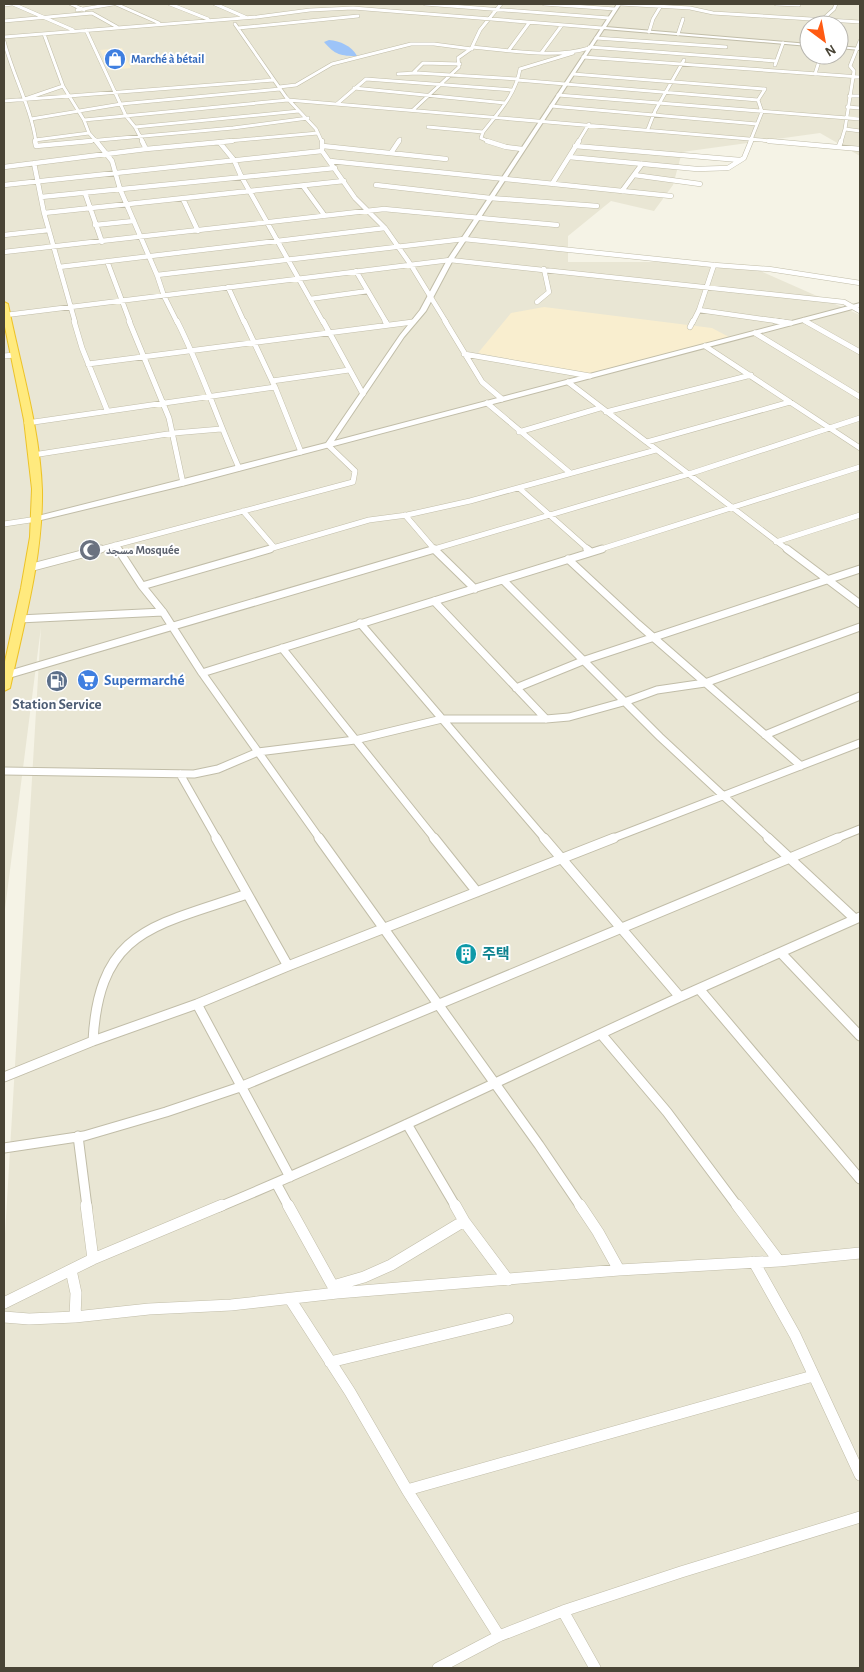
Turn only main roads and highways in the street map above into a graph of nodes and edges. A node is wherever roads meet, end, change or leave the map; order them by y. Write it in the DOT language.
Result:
graph roads {
  1 [pos="4,304"];
  2 [pos="9,356"];
  3 [pos="4,688"];
  1 -- 2 [label="highway"];
  2 -- 3 [label="highway"];
}
